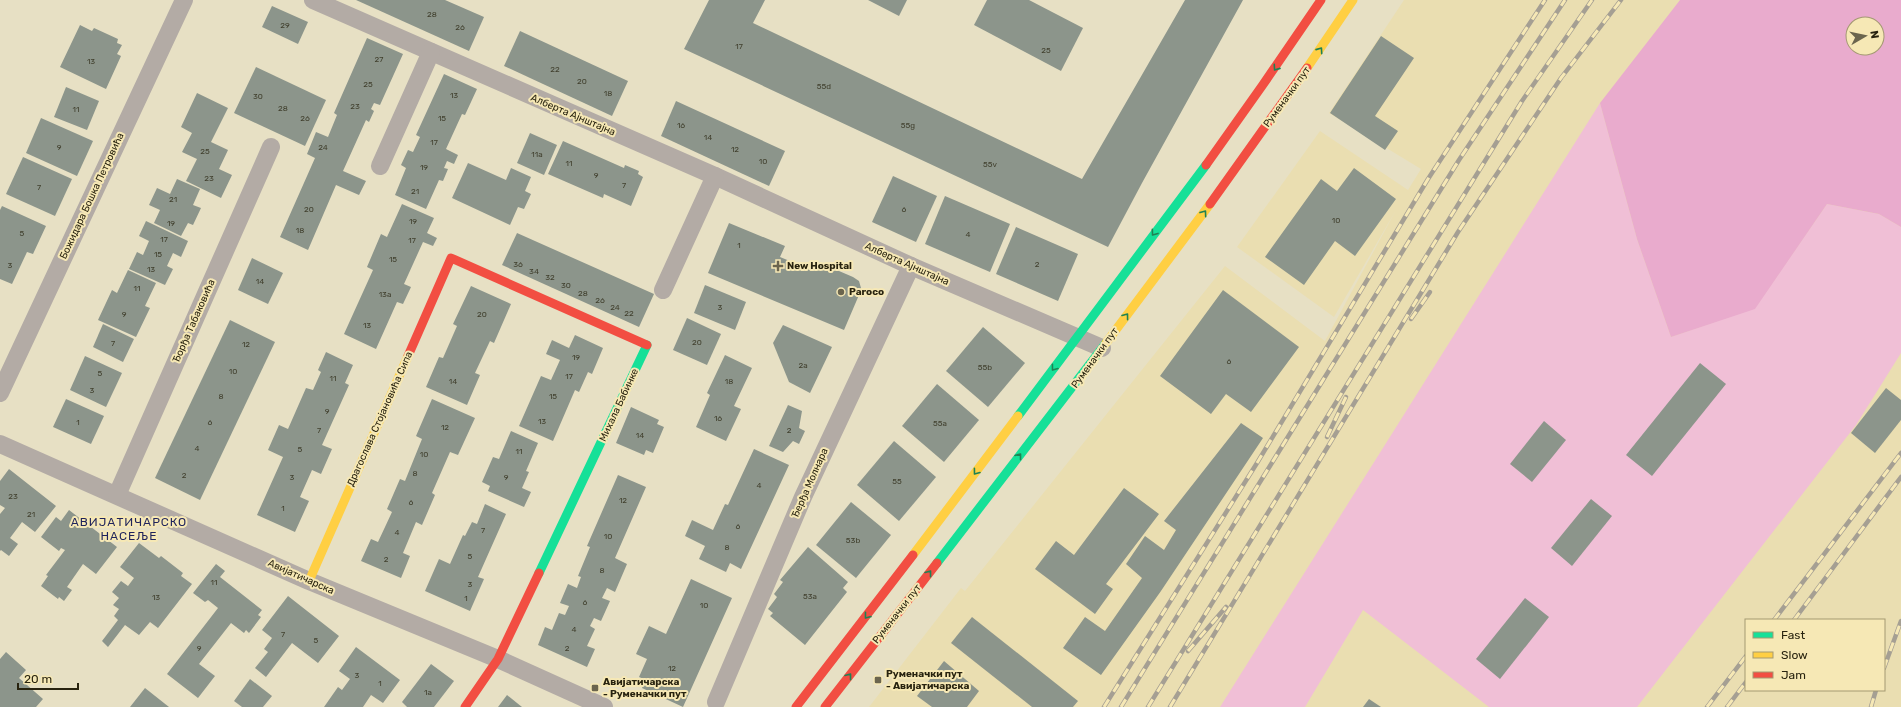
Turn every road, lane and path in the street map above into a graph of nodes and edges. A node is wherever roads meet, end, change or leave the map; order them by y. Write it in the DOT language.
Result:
graph roads {
  1 [pos="184,0"];
  2 [pos="313,0"];
  3 [pos="1321,0"];
  4 [pos="1353,0"];
  5 [pos="431,52"];
  6 [pos="271,147"];
  7 [pos="380,166"];
  8 [pos="715,176"];
  9 [pos="451,258"];
  10 [pos="911,266"];
  11 [pos="663,290"];
  12 [pos="1077,336"];
  13 [pos="1102,348"];
  14 [pos="0,393"];
  15 [pos="0,444"];
  16 [pos="117,494"];
  17 [pos="309,581"];
  18 [pos="498,659"];
  19 [pos="716,702"];
  20 [pos="465,707"];
  21 [pos="604,707"];
  22 [pos="796,707"];
  23 [pos="825,707"];
  1 -- 14 [label="street, Божидара Бошка Петровића"];
  2 -- 5 [label="street, Алберта Ајнштајна"];
  3 -- 12 [label="main road, one-way"];
  13 -- 4 [label="main road, Руменачки пут, one-way"];
  5 -- 7 [label="street"];
  5 -- 8 [label="street, Алберта Ајнштајна"];
  6 -- 16 [label="street, Ђорђа Табаковића"];
  8 -- 10 [label="street, Алберта Ајнштајна"];
  8 -- 11 [label="street"];
  9 -- 17 [label="main road, Драгослава Стојановића Сипа"];
  9 -- 18 [label="main road, Михала Бабинке"];
  10 -- 12 [label="street, Алберта Ајнштајна"];
  10 -- 19 [label="street, Ђерђа Молнара"];
  12 -- 13 [label="street, Алберта Ајнштајна"];
  12 -- 22 [label="main road, one-way"];
  23 -- 13 [label="main road, Руменачки пут, one-way"];
  15 -- 16 [label="street, Авијатичарска"];
  16 -- 17 [label="street, Авијатичарска"];
  17 -- 18 [label="street, Авијатичарска"];
  18 -- 20 [label="main road"];
  18 -- 21 [label="street, Авијатичарска"];
}
